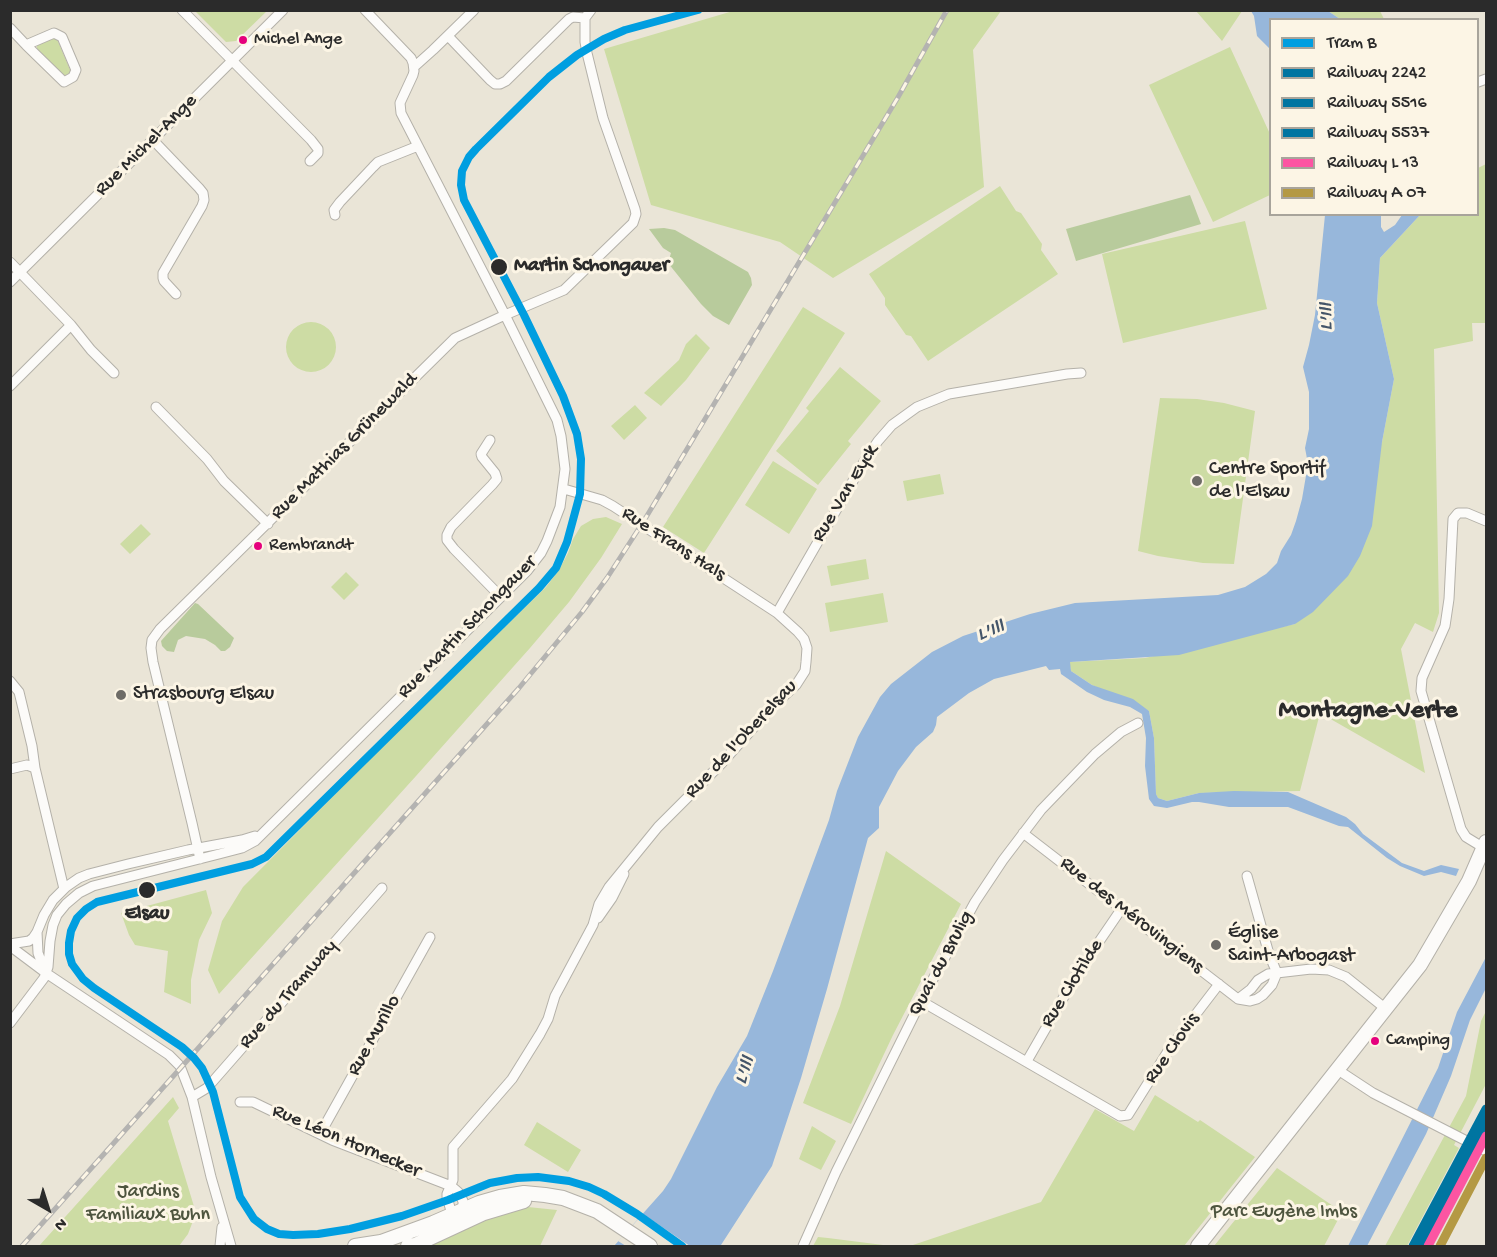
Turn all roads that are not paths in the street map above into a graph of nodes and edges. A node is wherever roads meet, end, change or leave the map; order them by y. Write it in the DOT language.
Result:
graph roads {
  1 [pos="182,10"];
  2 [pos="283,10"];
  3 [pos="365,10"];
  4 [pos="474,10"];
  5 [pos="588,14"];
  6 [pos="10,28"];
  7 [pos="448,36"];
  8 [pos="26,45"];
  9 [pos="233,61"];
  10 [pos="414,67"];
  11 [pos="153,140"];
  12 [pos="418,146"];
  13 [pos="310,161"];
  14 [pos="335,215"];
  15 [pos="10,262"];
  16 [pos="20,272"];
  17 [pos="10,282"];
  18 [pos="176,294"];
  19 [pos="505,315"];
  20 [pos="70,325"];
  21 [pos="114,373"];
  22 [pos="1081,373"];
  23 [pos="10,386"];
  24 [pos="156,407"];
  25 [pos="489,440"];
  26 [pos="564,489"];
  27 [pos="1486,521"];
  28 [pos="268,524"];
  29 [pos="501,597"];
  30 [pos="777,613"];
  31 [pos="10,681"];
  32 [pos="1138,723"];
  33 [pos="35,768"];
  34 [pos="10,769"];
  35 [pos="270,826"];
  36 [pos="1023,833"];
  37 [pos="1485,845"];
  38 [pos="198,848"];
  39 [pos="200,859"];
  40 [pos="1247,876"];
  41 [pos="382,888"];
  42 [pos="64,889"];
  43 [pos="1122,908"];
  44 [pos="37,932"];
  45 [pos="430,937"];
  46 [pos="10,945"];
  47 [pos="46,973"];
  48 [pos="1277,973"];
  49 [pos="1219,984"];
  50 [pos="921,1001"];
  51 [pos="1386,1009"];
  52 [pos="10,1023"];
  53 [pos="1027,1061"];
  54 [pos="1338,1070"];
  55 [pos="192,1097"];
  56 [pos="240,1102"];
  57 [pos="320,1134"];
  58 [pos="1486,1151"];
  59 [pos="450,1189"];
  60 [pos="586,1207"];
  61 [pos="221,1216"];
  62 [pos="455,1218"];
  63 [pos="220,1246"];
  64 [pos="231,1246"];
  65 [pos="355,1246"];
  66 [pos="395,1246"];
  67 [pos="408,1246"];
  68 [pos="650,1246"];
  69 [pos="803,1246"];
  70 [pos="1198,1246"];
  1 -- 9 [label="street"];
  2 -- 9 [label="street, Rue Michel-Ange"];
  3 -- 10 [label="street"];
  4 -- 7 [label="street"];
  5 -- 7 [label="street"];
  5 -- 19 [label="street, Rue Mathias Grünewald"];
  6 -- 8 [label="street"];
  7 -- 10 [label="street"];
  8 -- 8 [label="street"];
  9 -- 11 [label="street, Rue Michel-Ange"];
  9 -- 13 [label="street"];
  10 -- 12 [label="street, Rue Martin Schongauer"];
  11 -- 16 [label="street, Rue Michel-Ange"];
  11 -- 18 [label="street"];
  12 -- 14 [label="street"];
  12 -- 19 [label="street, Rue Martin Schongauer"];
  15 -- 16 [label="street"];
  16 -- 17 [label="street, Rue Michel-Ange"];
  16 -- 20 [label="street"];
  19 -- 26 [label="street, Rue Martin Schongauer"];
  19 -- 28 [label="street, Rue Mathias Grünewald"];
  20 -- 21 [label="street"];
  20 -- 23 [label="street"];
  22 -- 30 [label="street, Rue Van Eyck"];
  24 -- 28 [label="street"];
  25 -- 29 [label="street"];
  26 -- 29 [label="street, Rue Martin Schongauer"];
  26 -- 30 [label="street, Rue Frans Hals"];
  27 -- 37 [label="street"];
  28 -- 38 [label="street, Rue Mathias Grünewald"];
  29 -- 35 [label="street, Rue Martin Schongauer"];
  30 -- 59 [label="street, Rue de l'Oberelsau"];
  31 -- 33 [label="street"];
  32 -- 36 [label="street, Quai du Brulig"];
  33 -- 34 [label="street"];
  33 -- 42 [label="street"];
  35 -- 38 [label="street, Rue Martin Schongauer"];
  35 -- 39 [label="street, Rue Martin Schongauer"];
  36 -- 43 [label="street, Rue des Mérovingiens"];
  36 -- 50 [label="street, Quai du Brulig"];
  37 -- 51 [label="main road"];
  38 -- 39 [label="street, Rue Mathias Grünewald"];
  38 -- 42 [label="street, Rue Martin Schongauer"];
  39 -- 47 [label="street, Rue Martin Schongauer"];
  40 -- 48 [label="street"];
  41 -- 55 [label="street, Rue du Tramway"];
  42 -- 44 [label="street, Rue Martin Schongauer"];
  43 -- 49 [label="street, Rue des Mérovingiens"];
  43 -- 53 [label="street, Rue Clotilde"];
  44 -- 46 [label="street"];
  44 -- 47 [label="street"];
  45 -- 57 [label="street, Rue Murillo"];
  46 -- 47 [label="street"];
  47 -- 52 [label="street"];
  47 -- 55 [label="street"];
  48 -- 49 [label="street, Rue des Mérovingiens"];
  48 -- 51 [label="street, Rue des Mérovingiens"];
  49 -- 53 [label="street, Rue Clovis"];
  50 -- 53 [label="street"];
  50 -- 69 [label="street, Quai du Brulig"];
  51 -- 54 [label="main road"];
  54 -- 58 [label="street"];
  54 -- 70 [label="main road"];
  55 -- 61 [label="street"];
  56 -- 57 [label="street, Rue Léon Hornecker"];
  57 -- 59 [label="street, Rue Léon Hornecker"];
  59 -- 62 [label="street, Rue de l'Oberelsau"];
  59 -- 62 [label="street, Rue de l'Oberelsau"];
  60 -- 62 [label="main road"];
  60 -- 62 [label="main road"];
  60 -- 68 [label="main road"];
  61 -- 63 [label="street"];
  61 -- 64 [label="street"];
  62 -- 65 [label="main road"];
  62 -- 66 [label="main road"];
  62 -- 67 [label="main road"];
}
